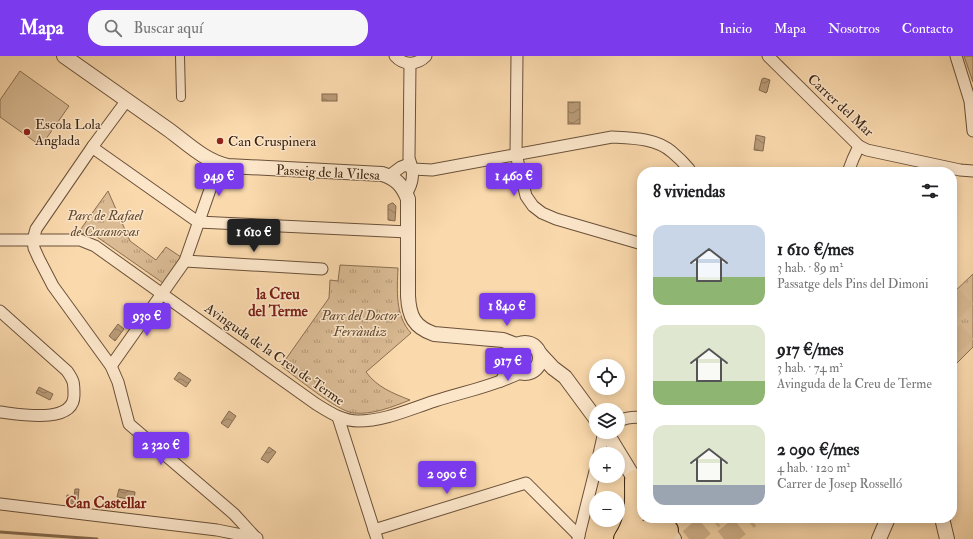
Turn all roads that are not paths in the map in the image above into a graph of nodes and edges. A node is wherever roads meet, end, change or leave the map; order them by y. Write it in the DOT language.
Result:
graph roads {
  1 [pos="64,56"];
  2 [pos="180,56"];
  3 [pos="395,56"];
  4 [pos="426,56"];
  5 [pos="517,56"];
  6 [pos="768,56"];
  7 [pos="956,56"];
  8 [pos="410,64"];
  9 [pos="181,96"];
  10 [pos="127,100"];
  11 [pos="972,100"];
  12 [pos="973,131"];
  13 [pos="94,146"];
  14 [pos="859,146"];
  15 [pos="516,154"];
  16 [pos="218,164"];
  17 [pos="409,164"];
  18 [pos="687,167"];
  19 [pos="850,167"];
  20 [pos="946,167"];
  21 [pos="957,169"];
  22 [pos="973,171"];
  23 [pos="393,179"];
  24 [pos="406,194"];
  25 [pos="198,222"];
  26 [pos="408,232"];
  27 [pos="0,240"];
  28 [pos="33,240"];
  29 [pos="637,243"];
  30 [pos="185,261"];
  31 [pos="322,269"];
  32 [pos="163,294"];
  33 [pos="0,311"];
  34 [pos="540,354"];
  35 [pos="518,362"];
  36 [pos="112,366"];
  37 [pos="569,383"];
  38 [pos="589,410"];
  39 [pos="0,412"];
  40 [pos="338,417"];
  41 [pos="637,417"];
  42 [pos="625,419"];
  43 [pos="609,439"];
  44 [pos="637,482"];
  45 [pos="592,483"];
  46 [pos="637,498"];
  47 [pos="0,504"];
  48 [pos="886,523"];
  49 [pos="943,523"];
  50 [pos="668,529"];
  51 [pos="375,534"];
  52 [pos="579,537"];
  53 [pos="258,538"];
  54 [pos="624,539"];
  55 [pos="629,539"];
  56 [pos="878,539"];
  57 [pos="947,539"];
  1 -- 10 [label="street, Passeig de la Vilesa"];
  2 -- 9 [label="street"];
  3 -- 8 [label="street"];
  4 -- 8 [label="street"];
  5 -- 15 [label="street"];
  6 -- 14 [label="street, Carrer del Mar"];
  7 -- 11 [label="street"];
  8 -- 17 [label="street"];
  10 -- 13 [label="street"];
  10 -- 16 [label="street, Passeig de la Vilesa"];
  11 -- 12 [label="street"];
  13 -- 25 [label="street"];
  13 -- 28 [label="street"];
  14 -- 19 [label="street"];
  14 -- 20 [label="street, Carrer del Mar"];
  15 -- 17 [label="street"];
  15 -- 18 [label="street"];
  15 -- 29 [label="street"];
  16 -- 23 [label="street, Passeig de la Vilesa"];
  16 -- 25 [label="street"];
  17 -- 23 [label="street"];
  17 -- 24 [label="street"];
  21 -- 22 [label="street, Carrer del Mar"];
  23 -- 24 [label="street, Passeig de la Vilesa"];
  24 -- 26 [label="street, Passeig de la Vilesa"];
  25 -- 26 [label="street"];
  25 -- 30 [label="street"];
  26 -- 35 [label="street, Passeig de la Vilesa"];
  27 -- 28 [label="street, Avinguda de la Creu de Terme"];
  28 -- 32 [label="street, Avinguda de la Creu de Terme"];
  28 -- 36 [label="street"];
  30 -- 31 [label="street"];
  30 -- 32 [label="street"];
  32 -- 36 [label="street"];
  32 -- 40 [label="street, Avinguda de la Creu de Terme"];
  33 -- 39 [label="street"];
  34 -- 35 [label="street"];
  34 -- 35 [label="street"];
  34 -- 37 [label="street"];
  35 -- 37 [label="street"];
  35 -- 40 [label="street, Avinguda de la Creu de Terme"];
  36 -- 53 [label="street"];
  37 -- 38 [label="street"];
  40 -- 51 [label="street"];
  41 -- 42 [label="street"];
  43 -- 44 [label="street"];
  45 -- 52 [label="street"];
  46 -- 54 [label="highway"];
  47 -- 53 [label="street"];
  48 -- 56 [label="street"];
  49 -- 57 [label="street"];
  50 -- 55 [label="highway"];
  51 -- 52 [label="street"];
}
